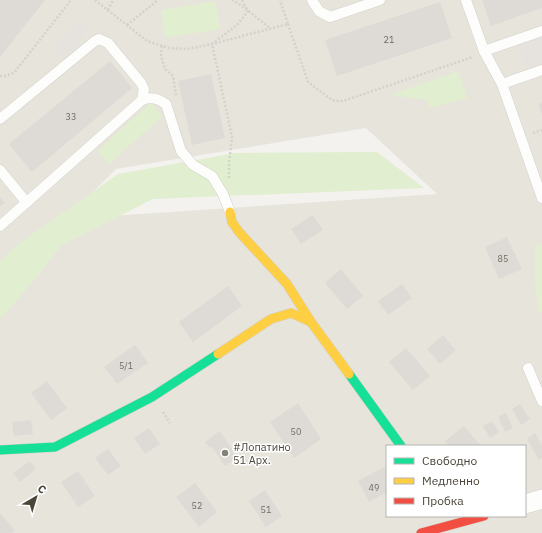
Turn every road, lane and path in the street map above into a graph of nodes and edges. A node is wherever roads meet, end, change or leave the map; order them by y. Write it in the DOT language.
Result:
graph roads {
  1 [pos="71,0"];
  2 [pos="95,0"];
  3 [pos="113,0"];
  4 [pos="158,0"];
  5 [pos="232,0"];
  6 [pos="243,0"];
  7 [pos="280,0"];
  8 [pos="312,0"];
  9 [pos="380,0"];
  10 [pos="466,0"];
  11 [pos="108,10"];
  12 [pos="248,11"];
  13 [pos="288,24"];
  14 [pos="127,25"];
  15 [pos="271,29"];
  16 [pos="542,31"];
  17 [pos="212,44"];
  18 [pos="484,52"];
  19 [pos="542,70"];
  20 [pos="0,76"];
  21 [pos="502,84"];
  22 [pos="142,100"];
  23 [pos="0,119"];
  24 [pos="542,130"];
  25 [pos="528,134"];
  26 [pos="0,170"];
  27 [pos="229,179"];
  28 [pos="542,198"];
  29 [pos="27,203"];
  30 [pos="230,212"];
  31 [pos="0,226"];
  32 [pos="311,322"];
  33 [pos="528,368"];
  34 [pos="542,401"];
  35 [pos="400,445"];
  36 [pos="0,450"];
  37 [pos="542,499"];
  38 [pos="526,504"];
  39 [pos="477,517"];
  40 [pos="455,520"];
  41 [pos="421,533"];
  1 -- 20 [label="path"];
  2 -- 11 [label="path"];
  3 -- 11 [label="path"];
  4 -- 14 [label="path"];
  5 -- 12 [label="path"];
  6 -- 12 [label="path"];
  7 -- 13 [label="path"];
  8 -- 9 [label="lane"];
  10 -- 18 [label="lane"];
  11 -- 14 [label="path"];
  12 -- 15 [label="path"];
  12 -- 17 [label="path"];
  13 -- 15 [label="path"];
  13 -- 18 [label="path"];
  14 -- 17 [label="path"];
  15 -- 17 [label="path"];
  16 -- 18 [label="lane"];
  17 -- 27 [label="path"];
  18 -- 21 [label="lane"];
  19 -- 21 [label="lane"];
  21 -- 28 [label="lane"];
  22 -- 23 [label="lane"];
  22 -- 29 [label="lane"];
  22 -- 30 [label="lane"];
  24 -- 25 [label="path"];
  26 -- 29 [label="lane"];
  29 -- 31 [label="lane"];
  30 -- 32 [label="street"];
  32 -- 35 [label="street"];
  32 -- 36 [label="street"];
  33 -- 34 [label="lane"];
  37 -- 38 [label="street"];
  39 -- 40 [label="street"];
  40 -- 41 [label="street"];
}
